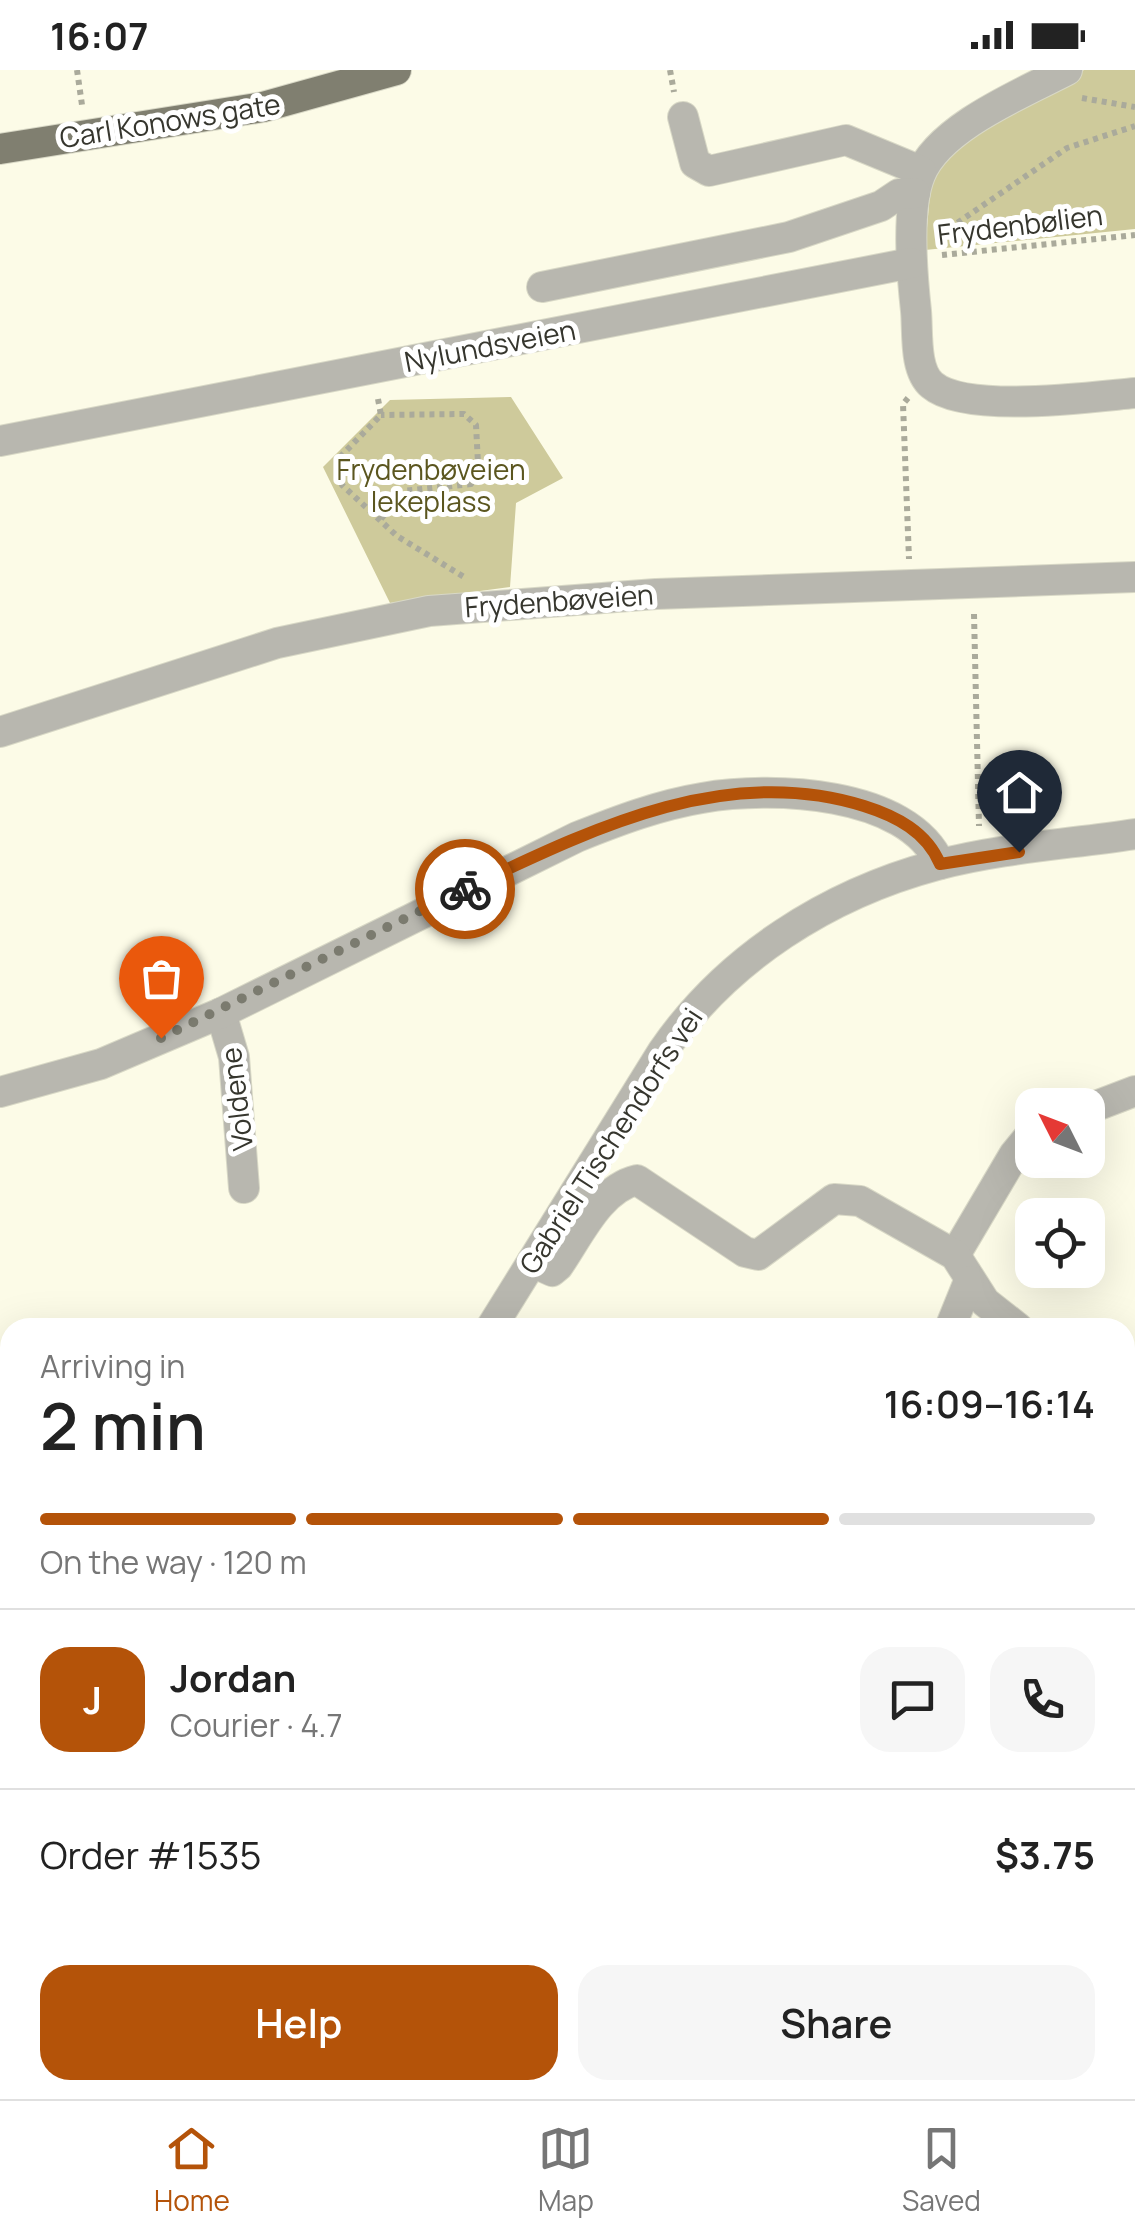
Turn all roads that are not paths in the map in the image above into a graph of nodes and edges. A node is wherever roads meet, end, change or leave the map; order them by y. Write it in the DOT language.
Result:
graph roads {
  1 [pos="396,70"];
  2 [pos="1067,70"];
  3 [pos="683,117"];
  4 [pos="0,149"];
  5 [pos="918,182"];
  6 [pos="912,263"];
  7 [pos="542,288"];
  8 [pos="1135,393"];
  9 [pos="0,441"];
  10 [pos="1135,577"];
  11 [pos="0,732"];
  12 [pos="1135,834"];
  13 [pos="940,864"];
  14 [pos="221,1012"];
  15 [pos="1135,1091"];
  16 [pos="0,1092"];
  17 [pos="1105,1103"];
  18 [pos="1015,1154"];
  19 [pos="244,1188"];
  20 [pos="532,1262"];
  21 [pos="962,1268"];
  22 [pos="496,1318"];
  23 [pos="952,1318"];
  24 [pos="1006,1318"];
  1 -- 4 [label="main road, Carl Konows gate"];
  2 -- 5 [label="street, Nylundsveien"];
  3 -- 5 [label="street"];
  5 -- 6 [label="street"];
  5 -- 7 [label="street, Nylundsveien"];
  6 -- 8 [label="street"];
  6 -- 9 [label="street, Nylundsveien"];
  10 -- 11 [label="street, Frydenbøveien"];
  12 -- 13 [label="street, Gabriel Tischendorfs vei"];
  13 -- 14 [label="street, Voldene"];
  13 -- 20 [label="street, Gabriel Tischendorfs vei"];
  14 -- 16 [label="street, Voldene"];
  14 -- 19 [label="street, Voldene"];
  15 -- 17 [label="street"];
  18 -- 21 [label="street"];
  20 -- 21 [label="street"];
  20 -- 22 [label="street, Gabriel Tischendorfs vei"];
  21 -- 23 [label="street"];
  21 -- 24 [label="street"];
}
